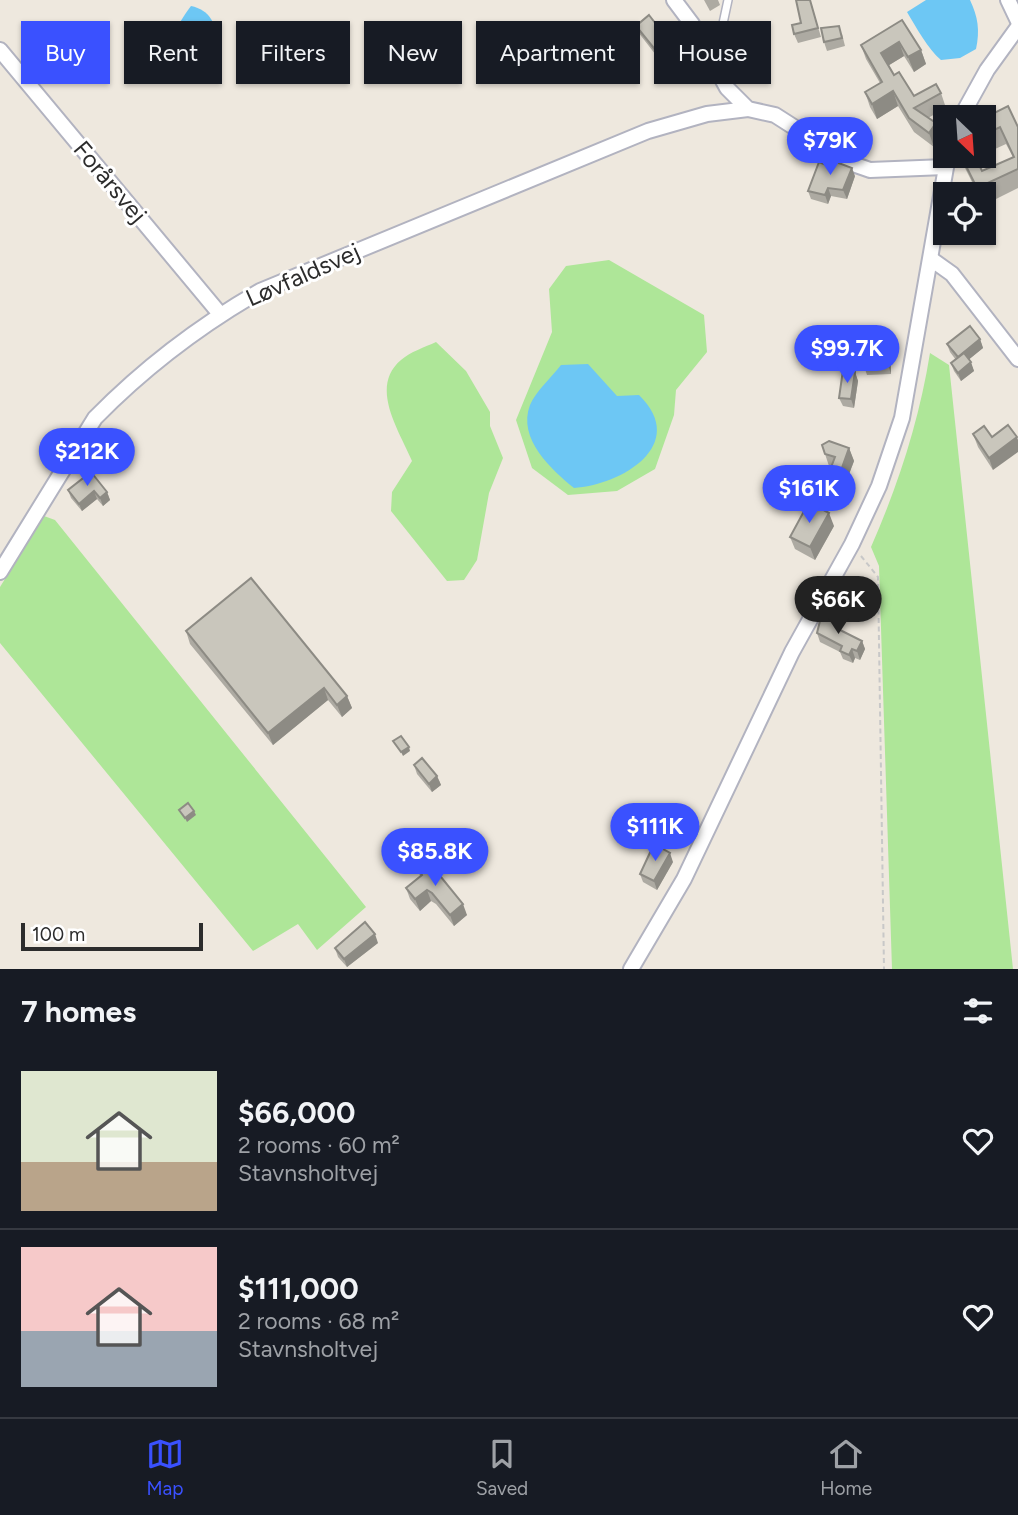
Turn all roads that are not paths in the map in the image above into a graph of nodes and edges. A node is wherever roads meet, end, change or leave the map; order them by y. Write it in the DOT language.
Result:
graph roads {
  1 [pos="674,0"];
  2 [pos="728,0"];
  3 [pos="1008,0"];
  4 [pos="690,21"];
  5 [pos="723,21"];
  6 [pos="1018,21"];
  7 [pos="1018,27"];
  8 [pos="0,50"];
  9 [pos="725,84"];
  10 [pos="727,88"];
  11 [pos="967,105"];
  12 [pos="748,109"];
  13 [pos="707,114"];
  14 [pos="933,163"];
  15 [pos="946,168"];
  16 [pos="931,259"];
  17 [pos="220,314"];
  18 [pos="1018,359"];
  19 [pos="0,572"];
  20 [pos="631,969"];
  1 -- 4 [label="street"];
  2 -- 5 [label="lane"];
  3 -- 6 [label="street"];
  7 -- 11 [label="street"];
  8 -- 17 [label="street, Forårsvej"];
  9 -- 10 [label="street"];
  10 -- 12 [label="street"];
  10 -- 13 [label="street"];
  12 -- 13 [label="street, Løvfaldsvej"];
  12 -- 14 [label="street"];
  13 -- 17 [label="street, Løvfaldsvej"];
  15 -- 16 [label="street"];
  16 -- 18 [label="street"];
  16 -- 20 [label="street"];
  17 -- 19 [label="street, Løvfaldsvej"];
}
